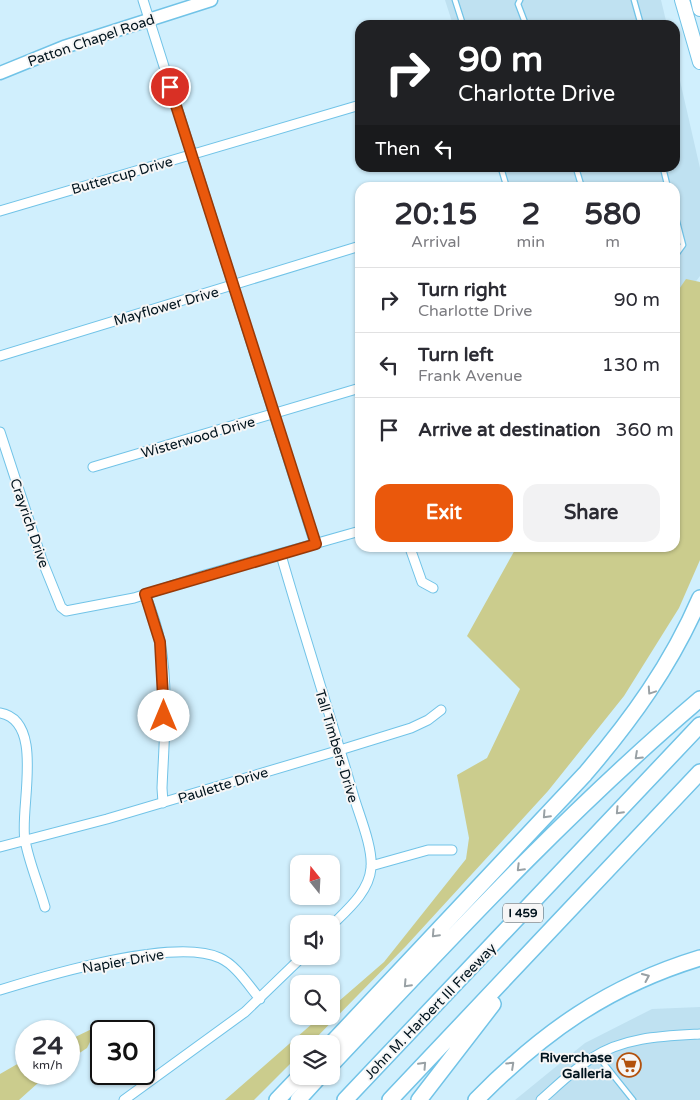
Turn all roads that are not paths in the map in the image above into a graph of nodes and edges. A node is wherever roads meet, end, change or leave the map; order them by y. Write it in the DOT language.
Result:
graph roads {
  1 [pos="143,0"];
  2 [pos="211,0"];
  3 [pos="455,0"];
  4 [pos="520,0"];
  5 [pos="634,0"];
  6 [pos="682,0"];
  7 [pos="698,0"];
  8 [pos="700,9"];
  9 [pos="149,20"];
  10 [pos="461,20"];
  11 [pos="524,20"];
  12 [pos="639,20"];
  13 [pos="700,62"];
  14 [pos="0,73"];
  15 [pos="355,106"];
  16 [pos="191,155"];
  17 [pos="0,211"];
  18 [pos="680,233"];
  19 [pos="355,248"];
  20 [pos="680,249"];
  21 [pos="233,286"];
  22 [pos="0,356"];
  23 [pos="355,390"];
  24 [pos="274,414"];
  25 [pos="0,432"];
  26 [pos="93,467"];
  27 [pos="355,532"];
  28 [pos="316,544"];
  29 [pos="411,552"];
  30 [pos="281,555"];
  31 [pos="433,588"];
  32 [pos="145,594"];
  33 [pos="700,598"];
  34 [pos="700,699"];
  35 [pos="441,710"];
  36 [pos="0,713"];
  37 [pos="700,724"];
  38 [pos="340,750"];
  39 [pos="700,772"];
  40 [pos="163,803"];
  41 [pos="25,840"];
  42 [pos="0,847"];
  43 [pos="452,850"];
  44 [pos="371,866"];
  45 [pos="597,881"];
  46 [pos="45,907"];
  47 [pos="340,917"];
  48 [pos="700,958"];
  49 [pos="294,965"];
  50 [pos="0,990"];
  51 [pos="260,999"];
  52 [pos="700,1034"];
  53 [pos="340,1035"];
  54 [pos="340,1055"];
  55 [pos="597,1055"];
  56 [pos="291,1085"];
  57 [pos="312,1085"];
  58 [pos="124,1100"];
  59 [pos="277,1100"];
  60 [pos="298,1100"];
  61 [pos="345,1100"];
  62 [pos="390,1100"];
  63 [pos="419,1100"];
  64 [pos="476,1100"];
  65 [pos="541,1100"];
  66 [pos="633,1100"];
  1 -- 9 [label="street"];
  2 -- 9 [label="street, Patton Chapel Road"];
  3 -- 10 [label="lane"];
  4 -- 11 [label="lane"];
  5 -- 12 [label="lane"];
  6 -- 13 [label="main road"];
  7 -- 8 [label="main road"];
  9 -- 14 [label="street, Patton Chapel Road"];
  9 -- 16 [label="street"];
  15 -- 16 [label="street, Buttercup Drive"];
  16 -- 17 [label="street, Buttercup Drive"];
  16 -- 21 [label="street"];
  18 -- 20 [label="lane"];
  19 -- 21 [label="street, Mayflower Drive"];
  21 -- 22 [label="street, Mayflower Drive"];
  21 -- 24 [label="street"];
  23 -- 24 [label="street, Wisterwood Drive"];
  24 -- 26 [label="street, Wisterwood Drive"];
  24 -- 28 [label="street"];
  25 -- 32 [label="street, Crayrich Drive"];
  27 -- 28 [label="street"];
  28 -- 30 [label="street"];
  29 -- 31 [label="street"];
  30 -- 32 [label="street"];
  30 -- 38 [label="street, Tall Timbers Drive"];
  32 -- 40 [label="street"];
  33 -- 53 [label="highway, one-way"];
  34 -- 54 [label="highway, one-way"];
  35 -- 38 [label="street, Paulette Drive"];
  36 -- 41 [label="street"];
  37 -- 61 [label="highway, John M. Harbert III Freeway / I 459, one-way"];
  38 -- 40 [label="street, Paulette Drive"];
  38 -- 44 [label="street, Tall Timbers Drive"];
  39 -- 45 [label="highway, I 459"];
  40 -- 41 [label="street, Paulette Drive"];
  41 -- 42 [label="street, Paulette Drive"];
  41 -- 46 [label="street"];
  43 -- 44 [label="street"];
  44 -- 47 [label="street"];
  62 -- 45 [label="highway, I 459, one-way"];
  45 -- 63 [label="highway"];
  64 -- 48 [label="highway, one-way"];
  49 -- 51 [label="street"];
  50 -- 51 [label="street, Napier Drive"];
  51 -- 58 [label="street"];
  52 -- 55 [label="street"];
  55 -- 65 [label="street"];
  55 -- 66 [label="lane"];
  56 -- 59 [label="highway"];
  57 -- 60 [label="highway"];
}
